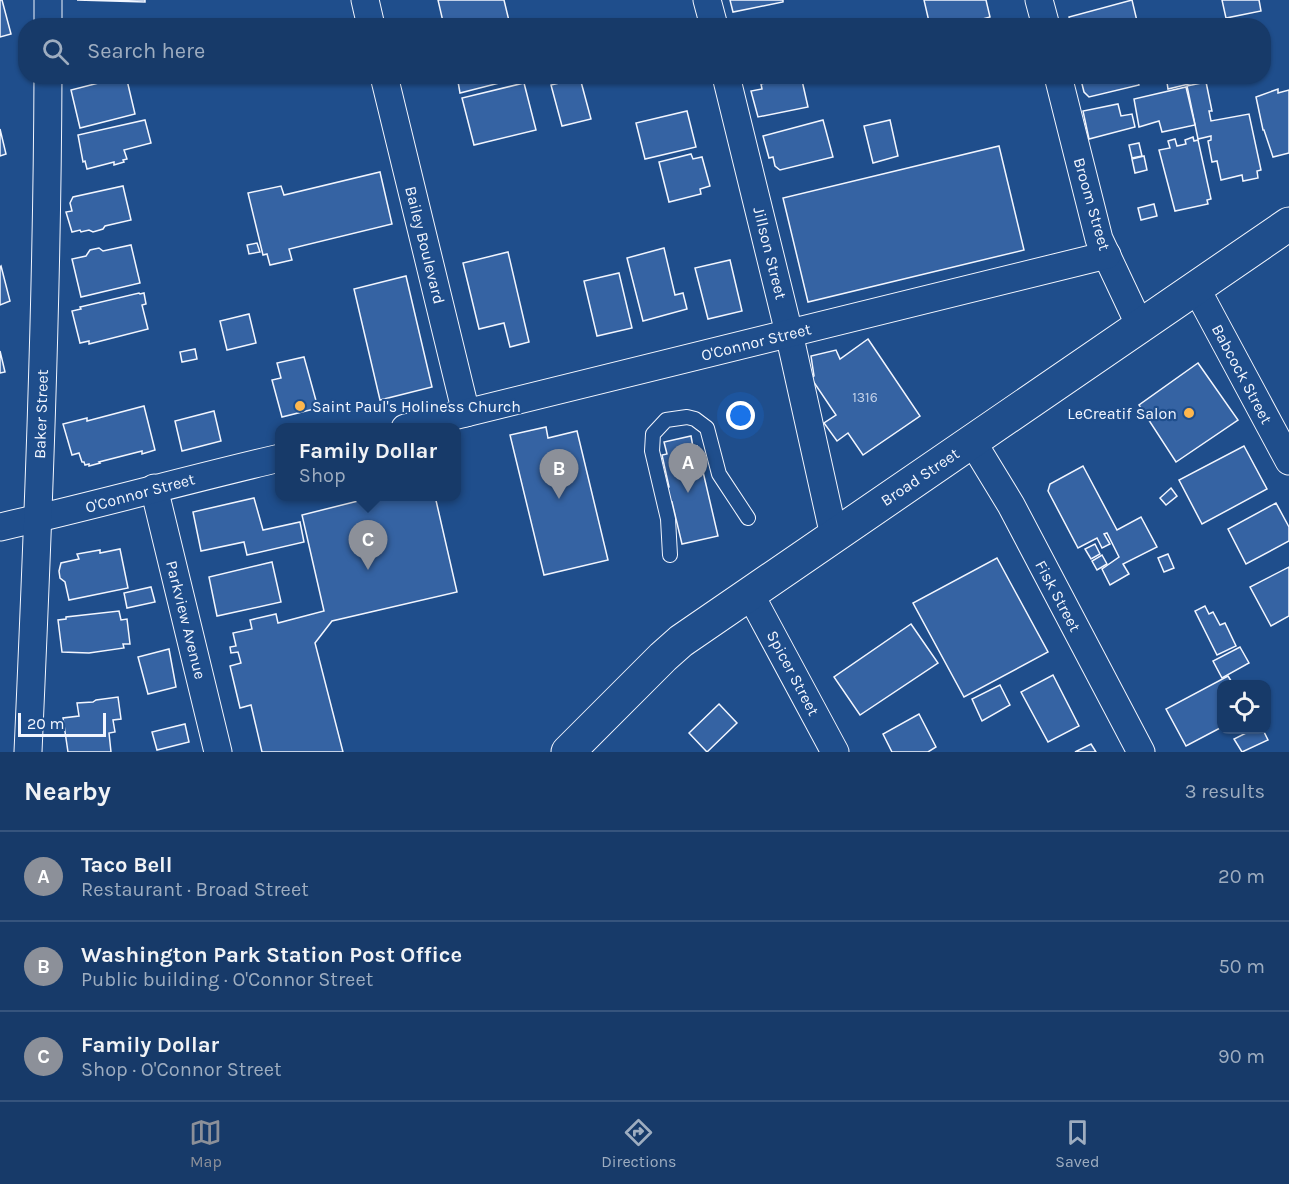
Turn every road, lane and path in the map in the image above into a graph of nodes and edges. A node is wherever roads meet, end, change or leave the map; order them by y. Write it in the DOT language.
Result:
graph roads {
  1 [pos="48,0"];
  2 [pos="365,0"];
  3 [pos="707,0"];
  4 [pos="1039,0"];
  5 [pos="48,18"];
  6 [pos="369,18"];
  7 [pos="712,18"];
  8 [pos="1044,18"];
  9 [pos="48,84"];
  10 [pos="386,84"];
  11 [pos="728,84"];
  12 [pos="1060,84"];
  13 [pos="1289,224"];
  14 [pos="1107,255"];
  15 [pos="1196,288"];
  16 [pos="1140,326"];
  17 [pos="789,333"];
  18 [pos="466,413"];
  19 [pos="425,423"];
  20 [pos="972,441"];
  21 [pos="275,459"];
  22 [pos="1289,461"];
  23 [pos="154,488"];
  24 [pos="38,518"];
  25 [pos="748,518"];
  26 [pos="0,527"];
  27 [pos="834,536"];
  28 [pos="670,555"];
  29 [pos="750,594"];
  30 [pos="28,752"];
  31 [pos="218,752"];
  32 [pos="568,752"];
  33 [pos="835,752"];
  34 [pos="1141,752"];
  1 -- 5 [label="street"];
  2 -- 6 [label="street"];
  3 -- 7 [label="street"];
  4 -- 8 [label="street"];
  9 -- 24 [label="street, Baker Street"];
  10 -- 18 [label="street, Bailey Boulevard"];
  11 -- 17 [label="street, Jillson Street"];
  12 -- 14 [label="street, Broom Street"];
  13 -- 15 [label="main road, Broad Street"];
  14 -- 16 [label="street, Broom Street"];
  14 -- 17 [label="street, O'Connor Street"];
  15 -- 16 [label="main road, Broad Street"];
  15 -- 22 [label="street, Babcock Street"];
  16 -- 20 [label="main road, Broad Street"];
  17 -- 18 [label="street, O'Connor Street"];
  17 -- 27 [label="street, Jillson Street"];
  18 -- 19 [label="street, O'Connor Street"];
  20 -- 27 [label="main road, Broad Street"];
  20 -- 34 [label="street, Fisk Street"];
  21 -- 23 [label="street, O'Connor Street"];
  23 -- 24 [label="street, O'Connor Street"];
  23 -- 31 [label="street, Parkview Avenue"];
  24 -- 26 [label="street, O'Connor Street"];
  24 -- 30 [label="street, Baker Street"];
  25 -- 28 [label="lane"];
  27 -- 29 [label="main road, Broad Street"];
  29 -- 32 [label="main road, Broad Street"];
  29 -- 33 [label="street, Spicer Street"];
}
